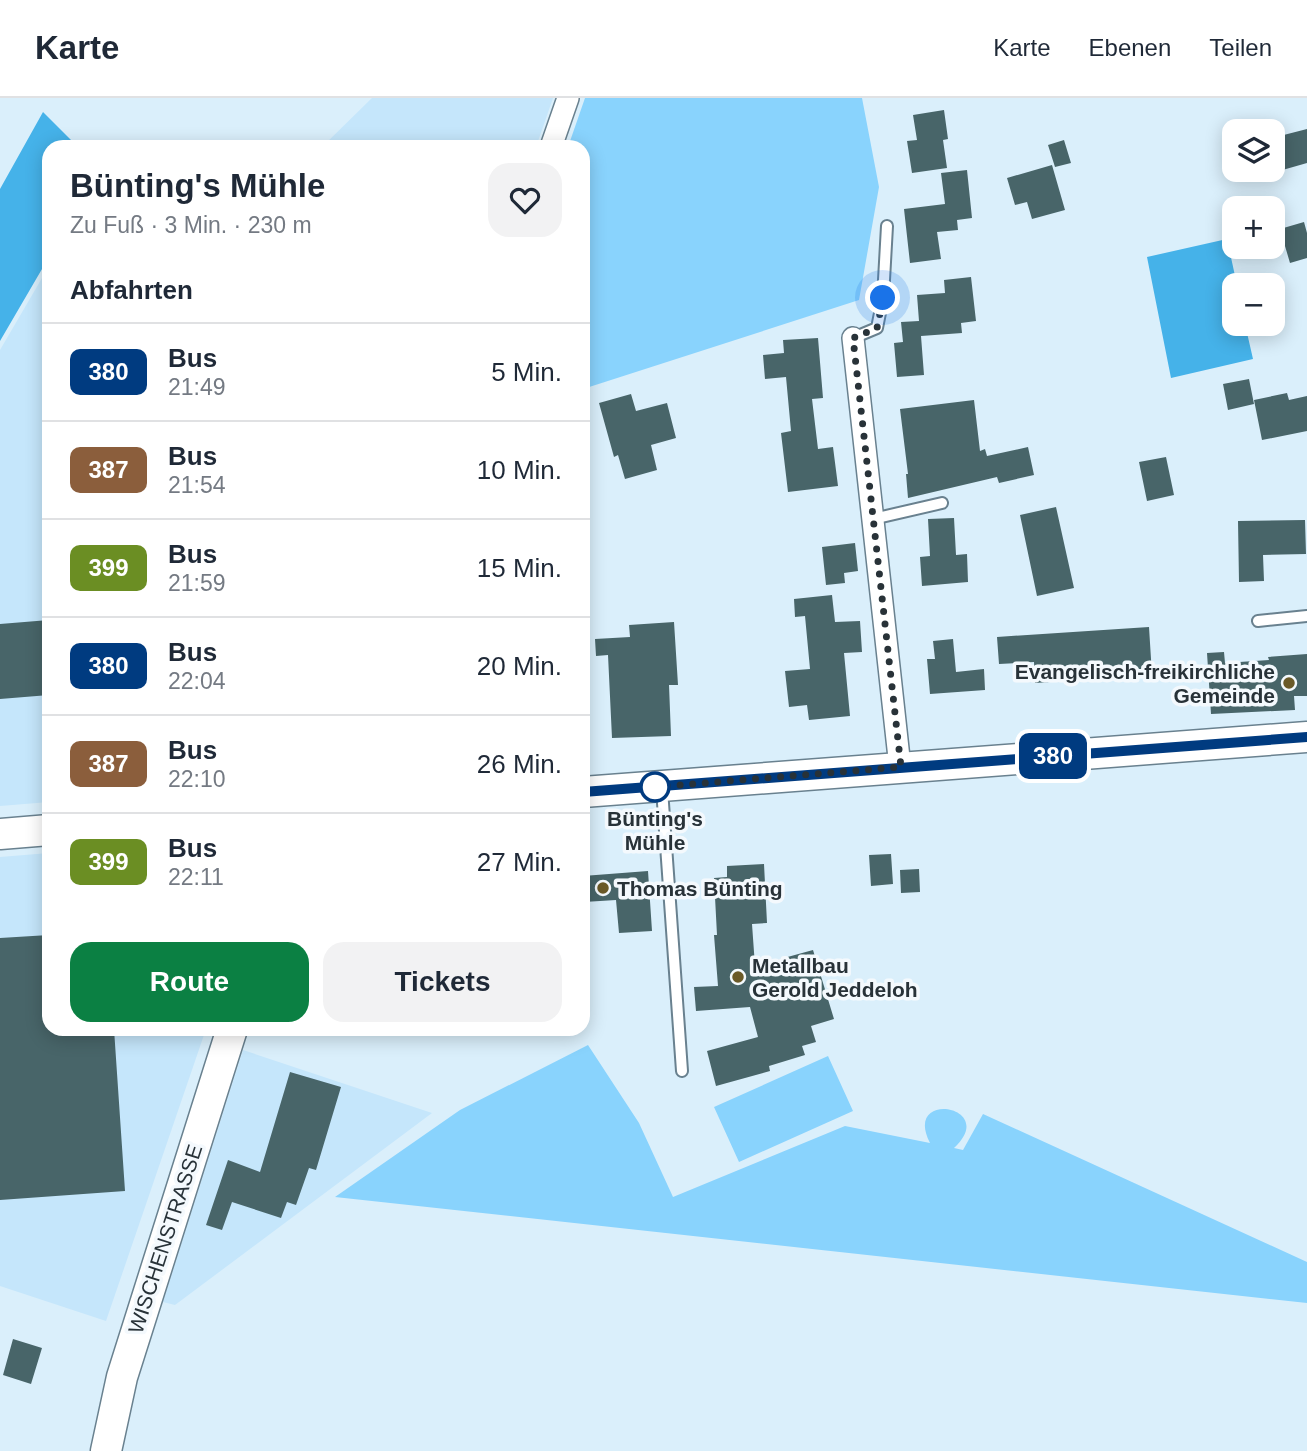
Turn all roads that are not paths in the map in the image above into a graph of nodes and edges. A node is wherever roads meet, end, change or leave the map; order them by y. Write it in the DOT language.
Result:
graph roads {
  1 [pos="568,98"];
  2 [pos="553,140"];
  3 [pos="887,226"];
  4 [pos="853,338"];
  5 [pos="942,503"];
  6 [pos="873,519"];
  7 [pos="1307,616"];
  8 [pos="1258,621"];
  9 [pos="1307,737"];
  10 [pos="901,767"];
  11 [pos="662,786"];
  12 [pos="590,791"];
  13 [pos="42,831"];
  14 [pos="0,834"];
  15 [pos="230,1036"];
  16 [pos="682,1071"];
  17 [pos="106,1451"];
  1 -- 2 [label="street"];
  3 -- 4 [label="lane"];
  4 -- 6 [label="street"];
  5 -- 6 [label="lane"];
  6 -- 10 [label="street"];
  7 -- 8 [label="lane"];
  9 -- 10 [label="main road"];
  10 -- 11 [label="main road"];
  11 -- 12 [label="main road"];
  11 -- 16 [label="lane"];
  13 -- 14 [label="main road"];
  15 -- 17 [label="main road, WISCHENSTRASSE"];
}
